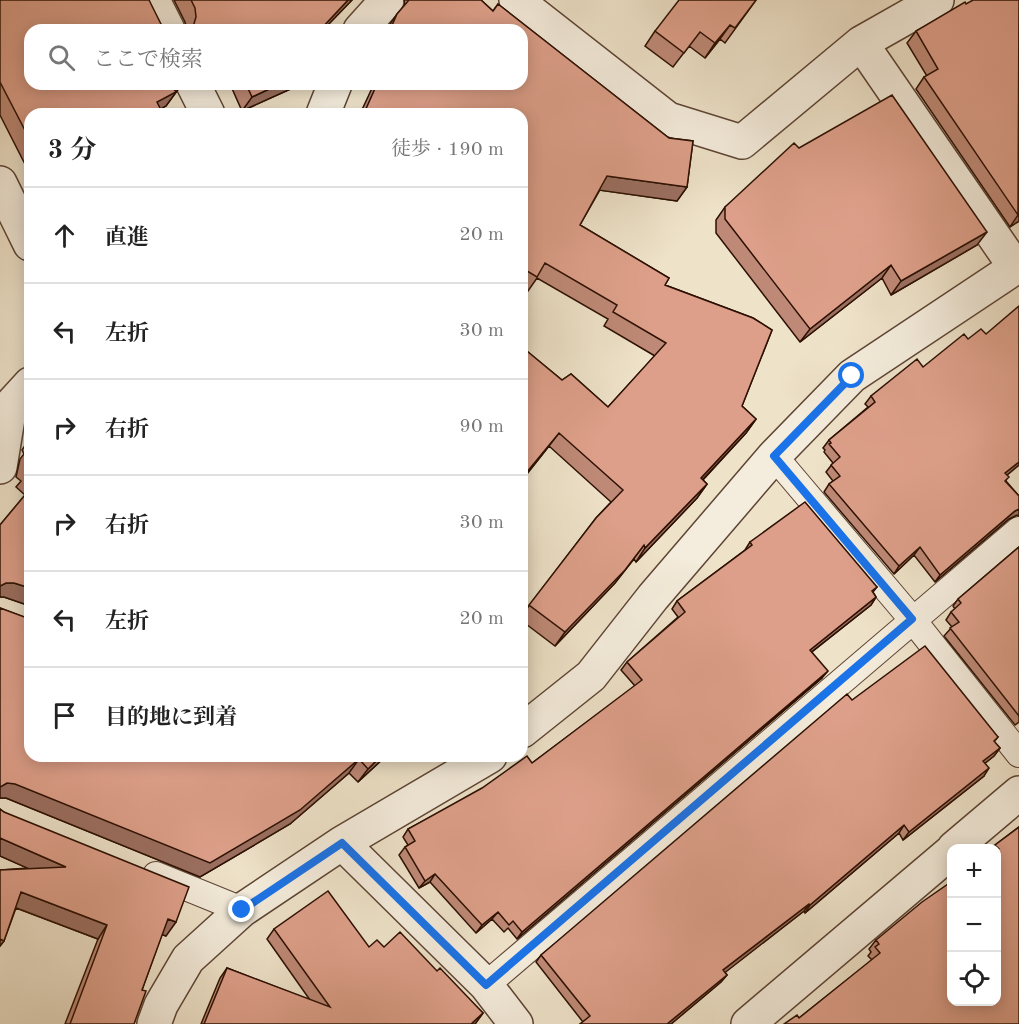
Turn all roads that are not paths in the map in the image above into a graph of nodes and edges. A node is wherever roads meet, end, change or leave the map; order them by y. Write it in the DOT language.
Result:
graph roads {
  1 [pos="153,0"];
  2 [pos="387,0"];
  3 [pos="516,0"];
  4 [pos="937,0"];
  5 [pos="165,24"];
  6 [pos="365,24"];
  7 [pos="861,43"];
  8 [pos="196,90"];
  9 [pos="333,90"];
  10 [pos="205,108"];
  11 [pos="326,108"];
  12 [pos="0,183"];
  13 [pos="24,232"];
  14 [pos="1017,266"];
  15 [pos="13,402"];
  16 [pos="774,456"];
  17 [pos="0,467"];
  18 [pos="1019,530"];
  19 [pos="912,619"];
  20 [pos="528,726"];
  21 [pos="1019,754"];
  22 [pos="480,762"];
  23 [pos="1019,793"];
  24 [pos="342,843"];
  25 [pos="960,844"];
  26 [pos="947,855"];
  27 [pos="132,866"];
  28 [pos="242,910"];
  29 [pos="486,985"];
  30 [pos="153,1024"];
  31 [pos="516,1024"];
  32 [pos="748,1024"];
  1 -- 5 [label="street"];
  2 -- 6 [label="street"];
  3 -- 7 [label="street"];
  4 -- 7 [label="street"];
  7 -- 14 [label="street"];
  8 -- 10 [label="street"];
  9 -- 11 [label="street"];
  12 -- 13 [label="street"];
  14 -- 16 [label="street"];
  15 -- 17 [label="street"];
  16 -- 19 [label="lane"];
  16 -- 20 [label="street"];
  18 -- 19 [label="lane"];
  19 -- 21 [label="lane"];
  19 -- 29 [label="lane"];
  22 -- 24 [label="street"];
  23 -- 25 [label="street"];
  24 -- 28 [label="street"];
  24 -- 29 [label="street"];
  26 -- 32 [label="street"];
  27 -- 28 [label="lane"];
  28 -- 30 [label="street"];
  29 -- 31 [label="street"];
}
